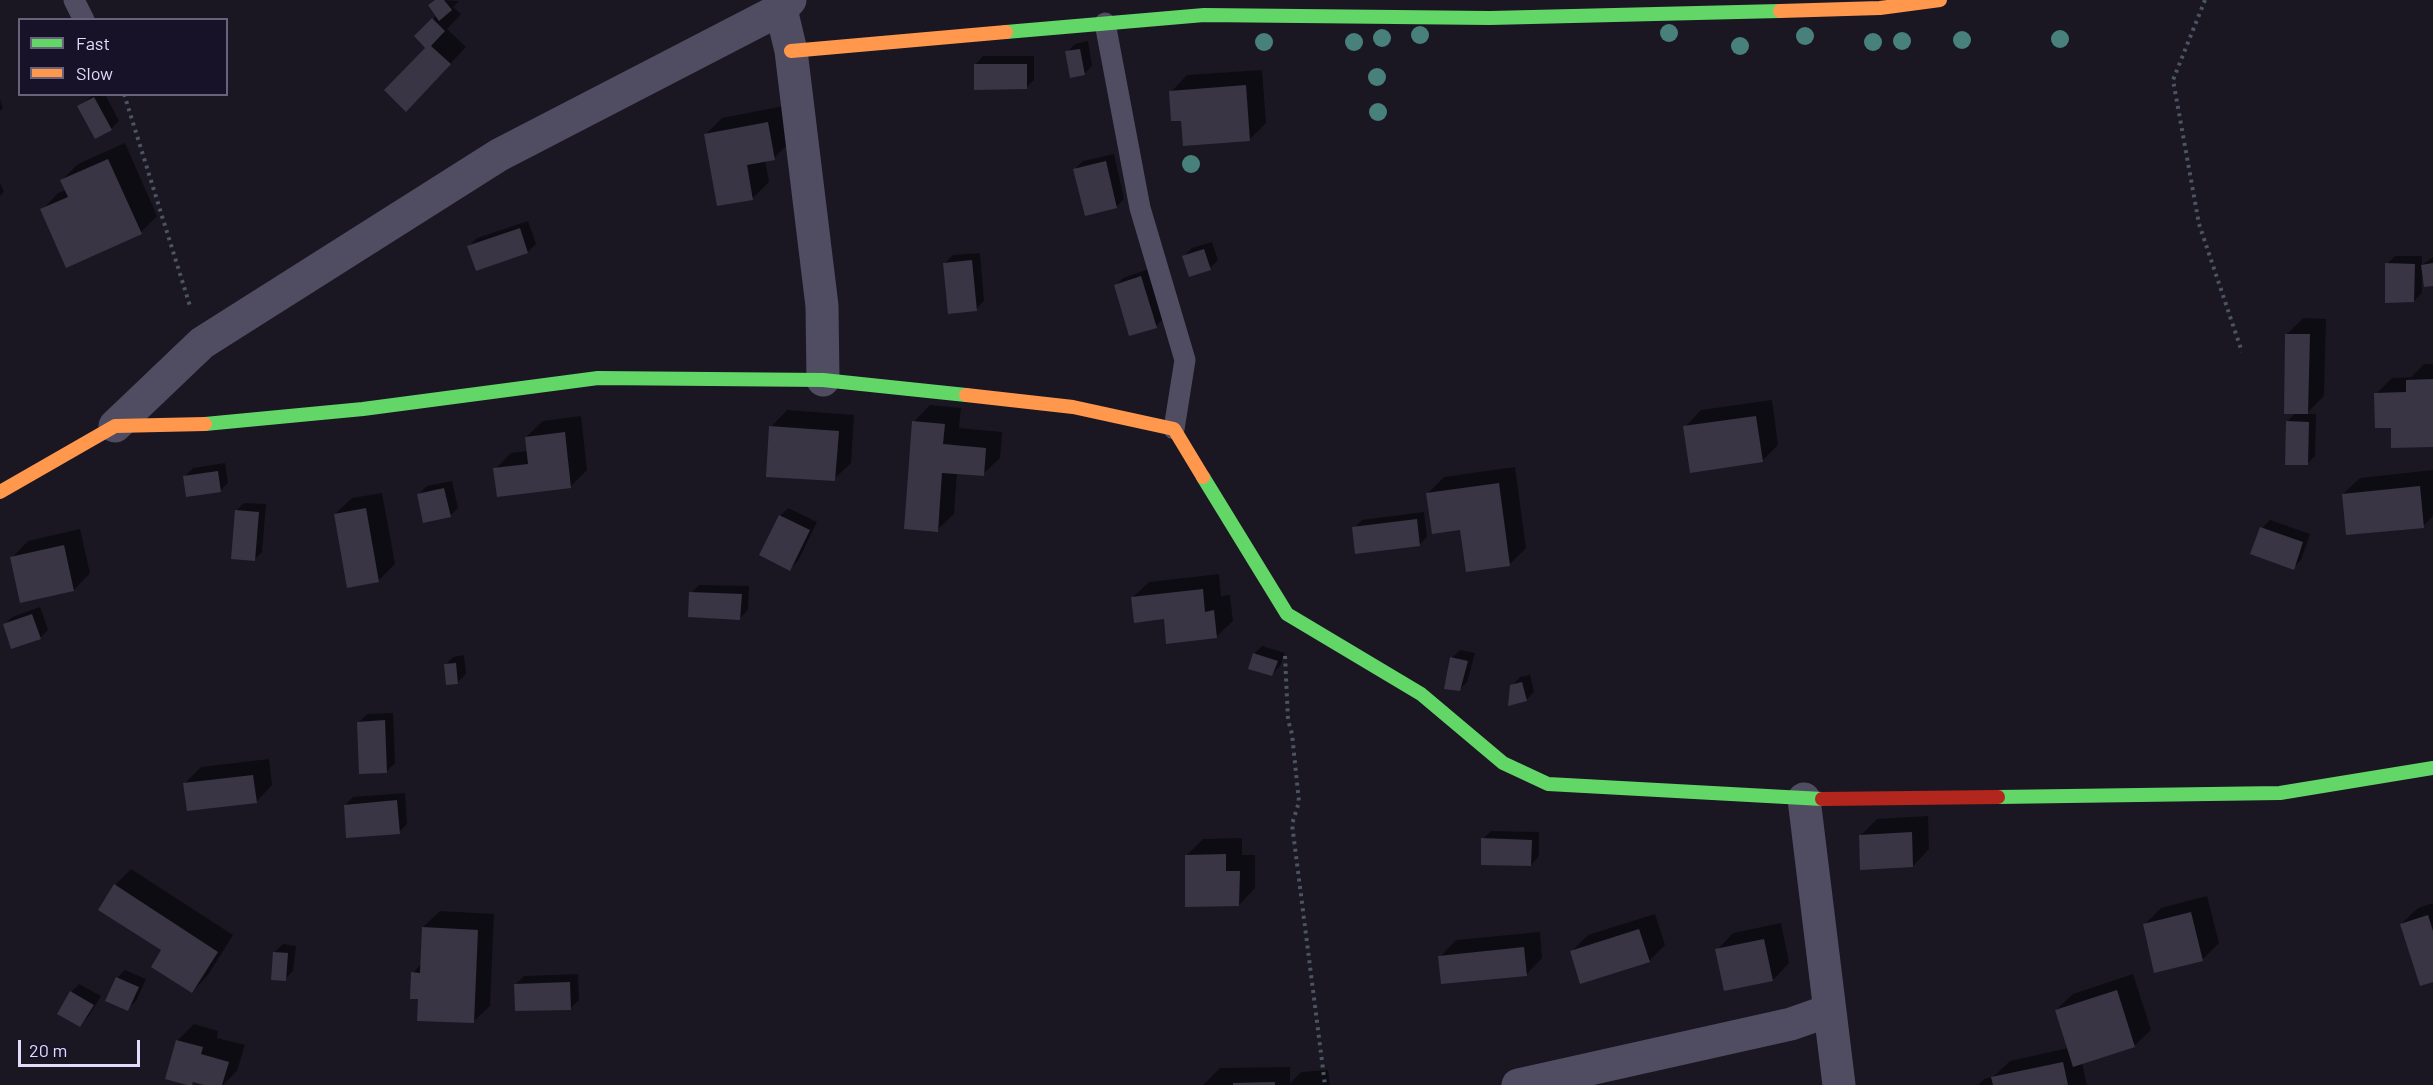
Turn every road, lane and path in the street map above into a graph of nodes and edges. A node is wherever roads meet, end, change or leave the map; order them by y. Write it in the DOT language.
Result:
graph roads {
  1 [pos="74,0"];
  2 [pos="1940,0"];
  3 [pos="2205,0"];
  4 [pos="786,4"];
  5 [pos="83,18"];
  6 [pos="1105,23"];
  7 [pos="791,51"];
  8 [pos="125,96"];
  9 [pos="202,343"];
  10 [pos="2242,352"];
  11 [pos="823,380"];
  12 [pos="115,426"];
  13 [pos="1174,429"];
  14 [pos="0,492"];
  15 [pos="1287,614"];
  16 [pos="2433,768"];
  17 [pos="1804,799"];
  18 [pos="1828,1011"];
  19 [pos="1325,1085"];
  20 [pos="1518,1085"];
  21 [pos="1839,1085"];
  1 -- 5 [label="lane"];
  2 -- 6 [label="street"];
  3 -- 10 [label="path"];
  4 -- 7 [label="street"];
  4 -- 9 [label="street"];
  6 -- 7 [label="street"];
  6 -- 13 [label="lane"];
  7 -- 11 [label="street"];
  8 -- 9 [label="path"];
  9 -- 12 [label="street"];
  11 -- 12 [label="street"];
  11 -- 13 [label="street"];
  12 -- 14 [label="street"];
  13 -- 15 [label="street"];
  15 -- 17 [label="street"];
  15 -- 19 [label="path"];
  16 -- 17 [label="street"];
  17 -- 18 [label="street"];
  18 -- 20 [label="street"];
  18 -- 21 [label="street"];
}
